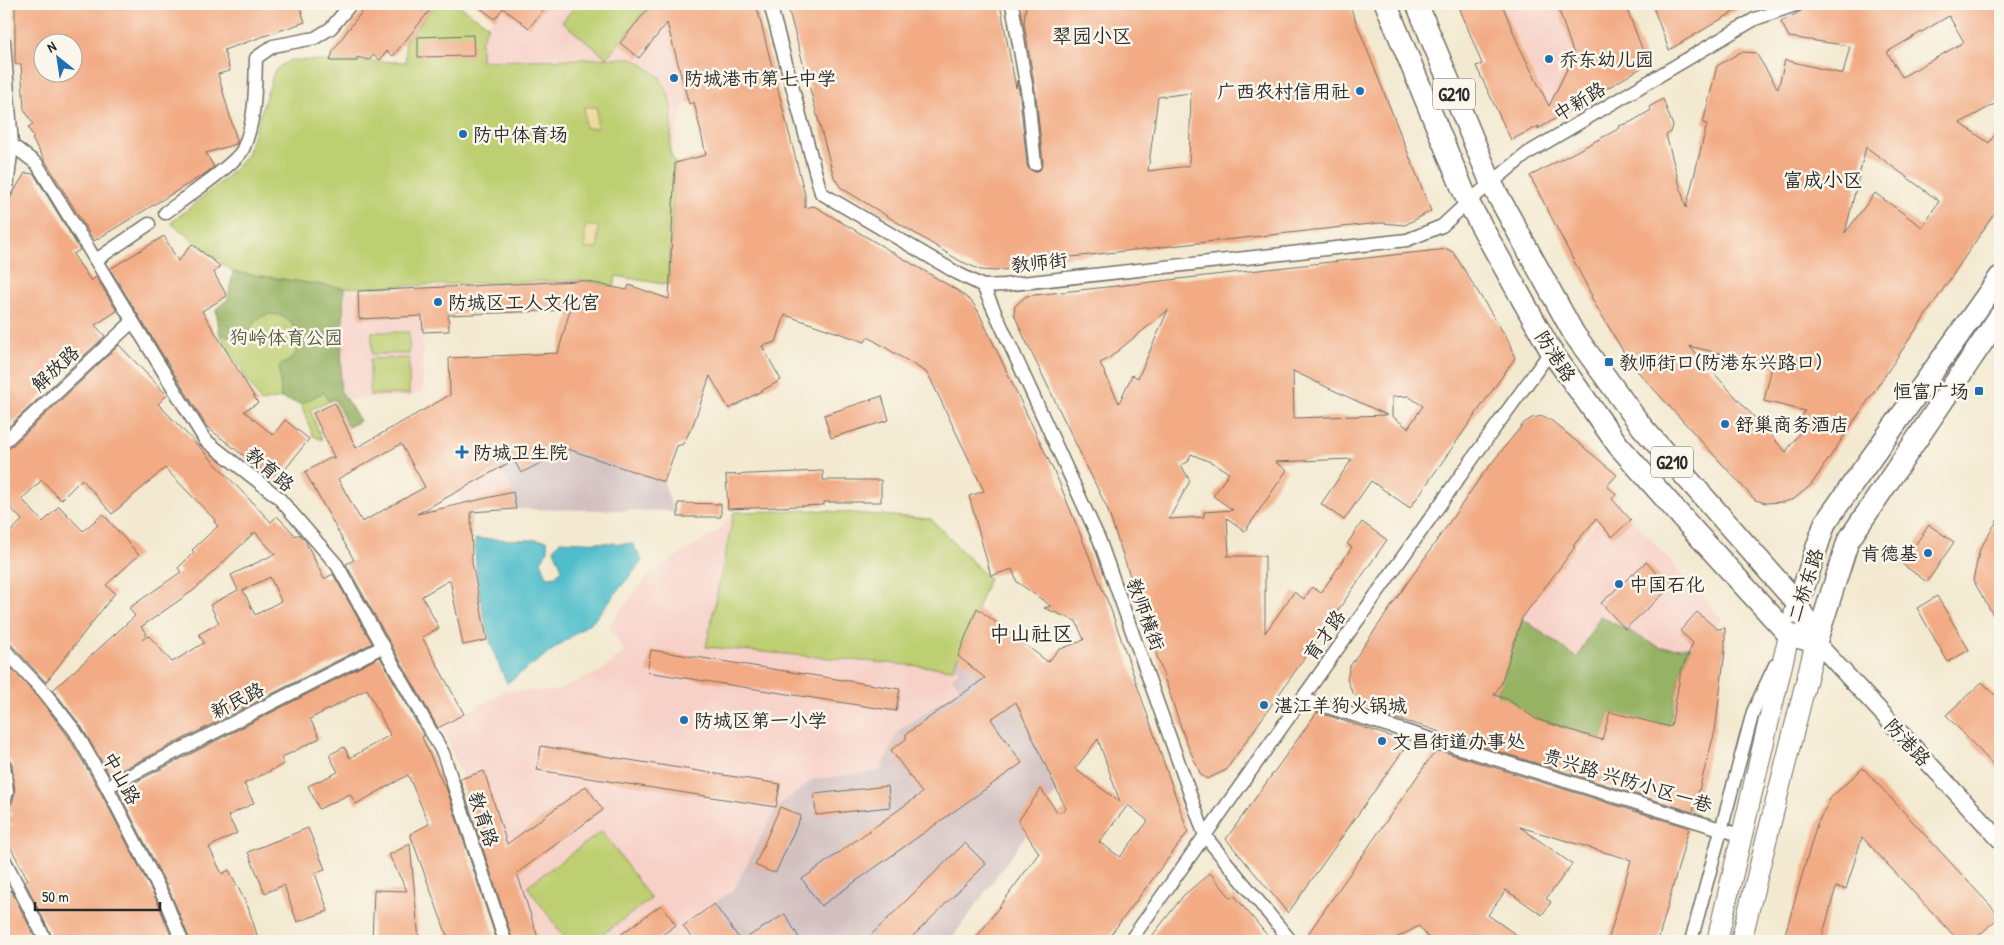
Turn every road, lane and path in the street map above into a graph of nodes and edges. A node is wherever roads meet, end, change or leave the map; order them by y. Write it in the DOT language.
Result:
graph roads {
  1 [pos="352,4"];
  2 [pos="770,4"];
  3 [pos="1012,4"];
  4 [pos="1386,4"];
  5 [pos="1418,4"];
  6 [pos="1798,4"];
  7 [pos="4,42"];
  8 [pos="12,145"];
  9 [pos="1034,164"];
  10 [pos="1491,183"];
  11 [pos="4,194"];
  12 [pos="1468,202"];
  13 [pos="165,213"];
  14 [pos="148,224"];
  15 [pos="96,260"];
  16 [pos="2000,276"];
  17 [pos="983,286"];
  18 [pos="2000,316"];
  19 [pos="132,322"];
  20 [pos="1551,352"];
  21 [pos="4,442"];
  22 [pos="1797,603"];
  23 [pos="1789,635"];
  24 [pos="1816,642"];
  25 [pos="384,646"];
  26 [pos="4,649"];
  27 [pos="1302,699"];
  28 [pos="4,765"];
  29 [pos="107,787"];
  30 [pos="4,801"];
  31 [pos="1721,829"];
  32 [pos="1205,836"];
  33 [pos="1743,836"];
  34 [pos="2000,840"];
  35 [pos="4,859"];
  36 [pos="46,941"];
  37 [pos="182,941"];
  38 [pos="505,941"];
  39 [pos="1130,941"];
  40 [pos="1291,941"];
  41 [pos="1690,941"];
  42 [pos="1717,941"];
  43 [pos="1741,941"];
  1 -- 13 [label="street"];
  2 -- 17 [label="street"];
  3 -- 9 [label="street"];
  4 -- 12 [label="highway, 防港路 / G210"];
  5 -- 10 [label="highway, 防港路 / G210"];
  6 -- 10 [label="street, 中新路"];
  7 -- 8 [label="street"];
  8 -- 11 [label="street"];
  8 -- 15 [label="street, 教育路"];
  10 -- 12 [label="street, 中新路"];
  10 -- 22 [label="highway, 防港路 / G210"];
  12 -- 17 [label="street, 教师街"];
  12 -- 20 [label="highway, 防港路 / G210"];
  14 -- 15 [label="street"];
  15 -- 19 [label="street, 教育路"];
  16 -- 22 [label="highway, 二桥东路"];
  17 -- 32 [label="street, 教师横街"];
  18 -- 24 [label="highway, 二桥东路"];
  19 -- 21 [label="street, 解放路"];
  19 -- 25 [label="street, 教育路"];
  20 -- 23 [label="highway, 防港路 / G210"];
  20 -- 27 [label="street, 育才路"];
  22 -- 23 [label="highway, 二桥东路"];
  22 -- 24 [label="highway, 防港路 / G210"];
  23 -- 24 [label="highway"];
  23 -- 31 [label="street"];
  23 -- 33 [label="main road, 二桥东路"];
  24 -- 34 [label="street, 防港路"];
  24 -- 43 [label="main road, 二桥东路"];
  25 -- 29 [label="street, 新民路"];
  25 -- 38 [label="street, 教育路"];
  26 -- 29 [label="street, 中山路"];
  27 -- 31 [label="street, 贵兴路 兴防小区一巷"];
  27 -- 32 [label="street, 育才路"];
  28 -- 30 [label="street"];
  29 -- 37 [label="street, 中山路"];
  31 -- 33 [label="street, 贵兴路 兴防小区一巷"];
  31 -- 41 [label="street"];
  32 -- 39 [label="street, 育才路"];
  32 -- 40 [label="street, 教师横街"];
  33 -- 42 [label="main road, 二桥东路"];
  35 -- 36 [label="street"];
}
